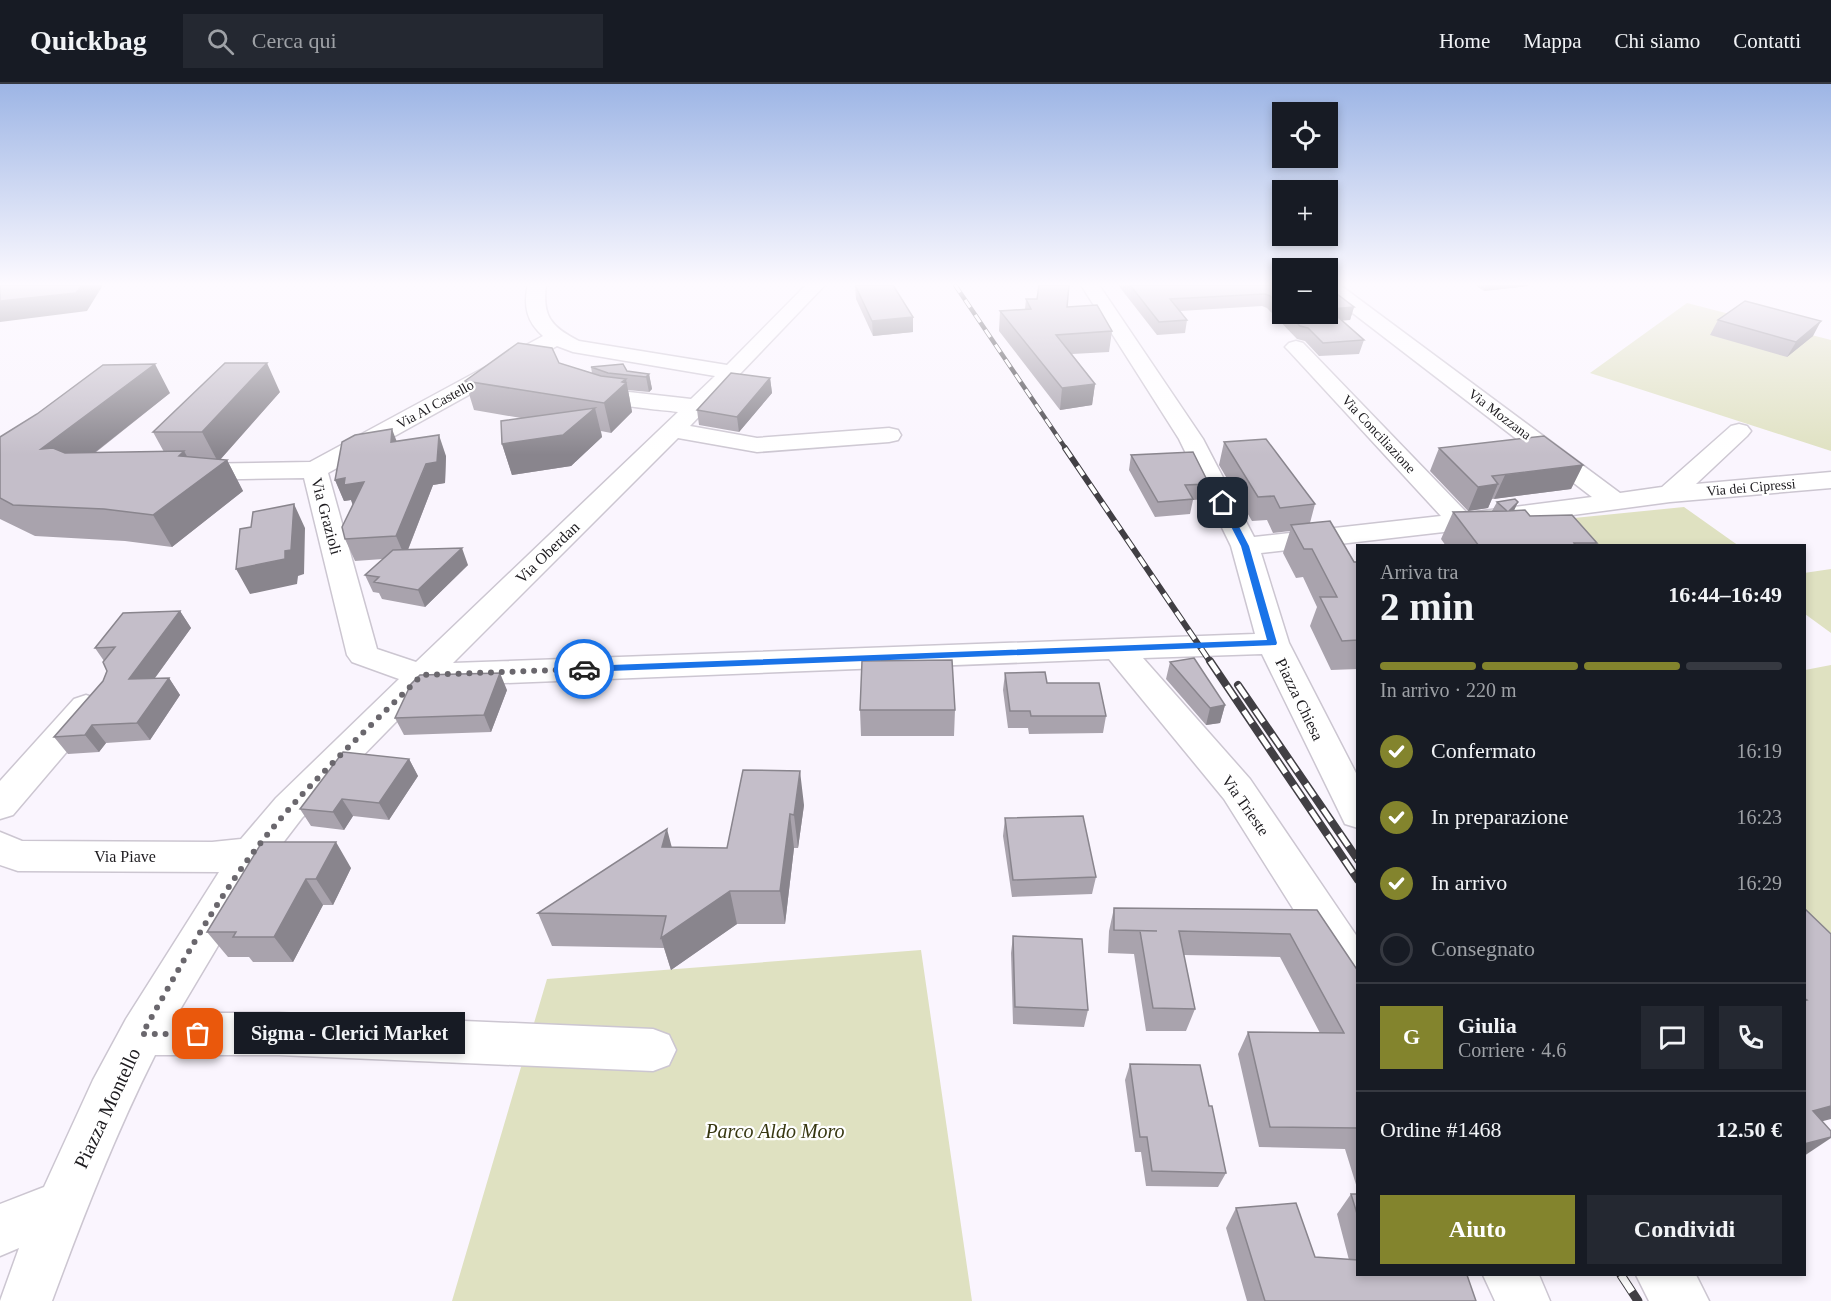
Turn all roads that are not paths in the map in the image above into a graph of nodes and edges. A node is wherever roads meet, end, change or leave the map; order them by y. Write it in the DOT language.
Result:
graph roads {
  1 [pos="557,342"];
  2 [pos="761,342"];
  3 [pos="1127,342"];
  4 [pos="1403,342"];
  5 [pos="1296,347"];
  6 [pos="567,355"];
  7 [pos="732,372"];
  8 [pos="696,407"];
  9 [pos="673,430"];
  10 [pos="1739,432"];
  11 [pos="889,435"];
  12 [pos="315,470"];
  13 [pos="165,473"];
  14 [pos="1831,480"];
  15 [pos="1670,494"];
  16 [pos="1613,500"];
  17 [pos="1461,522"];
  18 [pos="1245,546"];
  19 [pos="1273,643"];
  20 [pos="1117,648"];
  21 [pos="422,675"];
  22 [pos="102,689"];
  23 [pos="0,805"];
  24 [pos="1356,810"];
  25 [pos="0,846"];
  26 [pos="252,854"];
  27 [pos="1356,972"];
  28 [pos="142,1034"];
  29 [pos="653,1050"];
  30 [pos="62,1206"];
  31 [pos="0,1230"];
  32 [pos="1510,1276"];
  33 [pos="1665,1276"];
  34 [pos="25,1301"];
  35 [pos="1523,1301"];
  36 [pos="1682,1301"];
  1 -- 6 [label="street"];
  2 -- 7 [label="street, Via Oberdan"];
  3 -- 18 [label="street, Piazza Chiesa"];
  4 -- 16 [label="street, Via Mozzana"];
  5 -- 17 [label="street, Via Conciliazione"];
  6 -- 7 [label="street"];
  6 -- 8 [label="street"];
  6 -- 12 [label="street, Via Al Castello"];
  7 -- 8 [label="street, Via Oberdan"];
  8 -- 9 [label="street, Via Oberdan"];
  9 -- 11 [label="street"];
  9 -- 21 [label="street, Via Oberdan"];
  10 -- 15 [label="street, Via dei Cipressi"];
  12 -- 13 [label="street, Via Grazioli"];
  12 -- 21 [label="street, Via Grazioli"];
  14 -- 15 [label="street, Via dei Cipressi"];
  15 -- 16 [label="street, Via dei Cipressi"];
  16 -- 17 [label="street, Via dei Cipressi"];
  17 -- 18 [label="street, Via dei Cipressi"];
  18 -- 19 [label="street, Piazza Chiesa"];
  19 -- 20 [label="street"];
  19 -- 24 [label="street, Piazza Chiesa"];
  20 -- 21 [label="street"];
  20 -- 27 [label="street, Via Trieste"];
  21 -- 26 [label="street, Piazza Montello"];
  22 -- 23 [label="street"];
  25 -- 26 [label="street, Via Piave"];
  26 -- 28 [label="street, Piazza Montello"];
  28 -- 29 [label="street"];
  28 -- 30 [label="street, Piazza Montello"];
  30 -- 31 [label="street"];
  30 -- 34 [label="street, Piazza Montello"];
  32 -- 35 [label="street"];
  33 -- 36 [label="street"];
}
